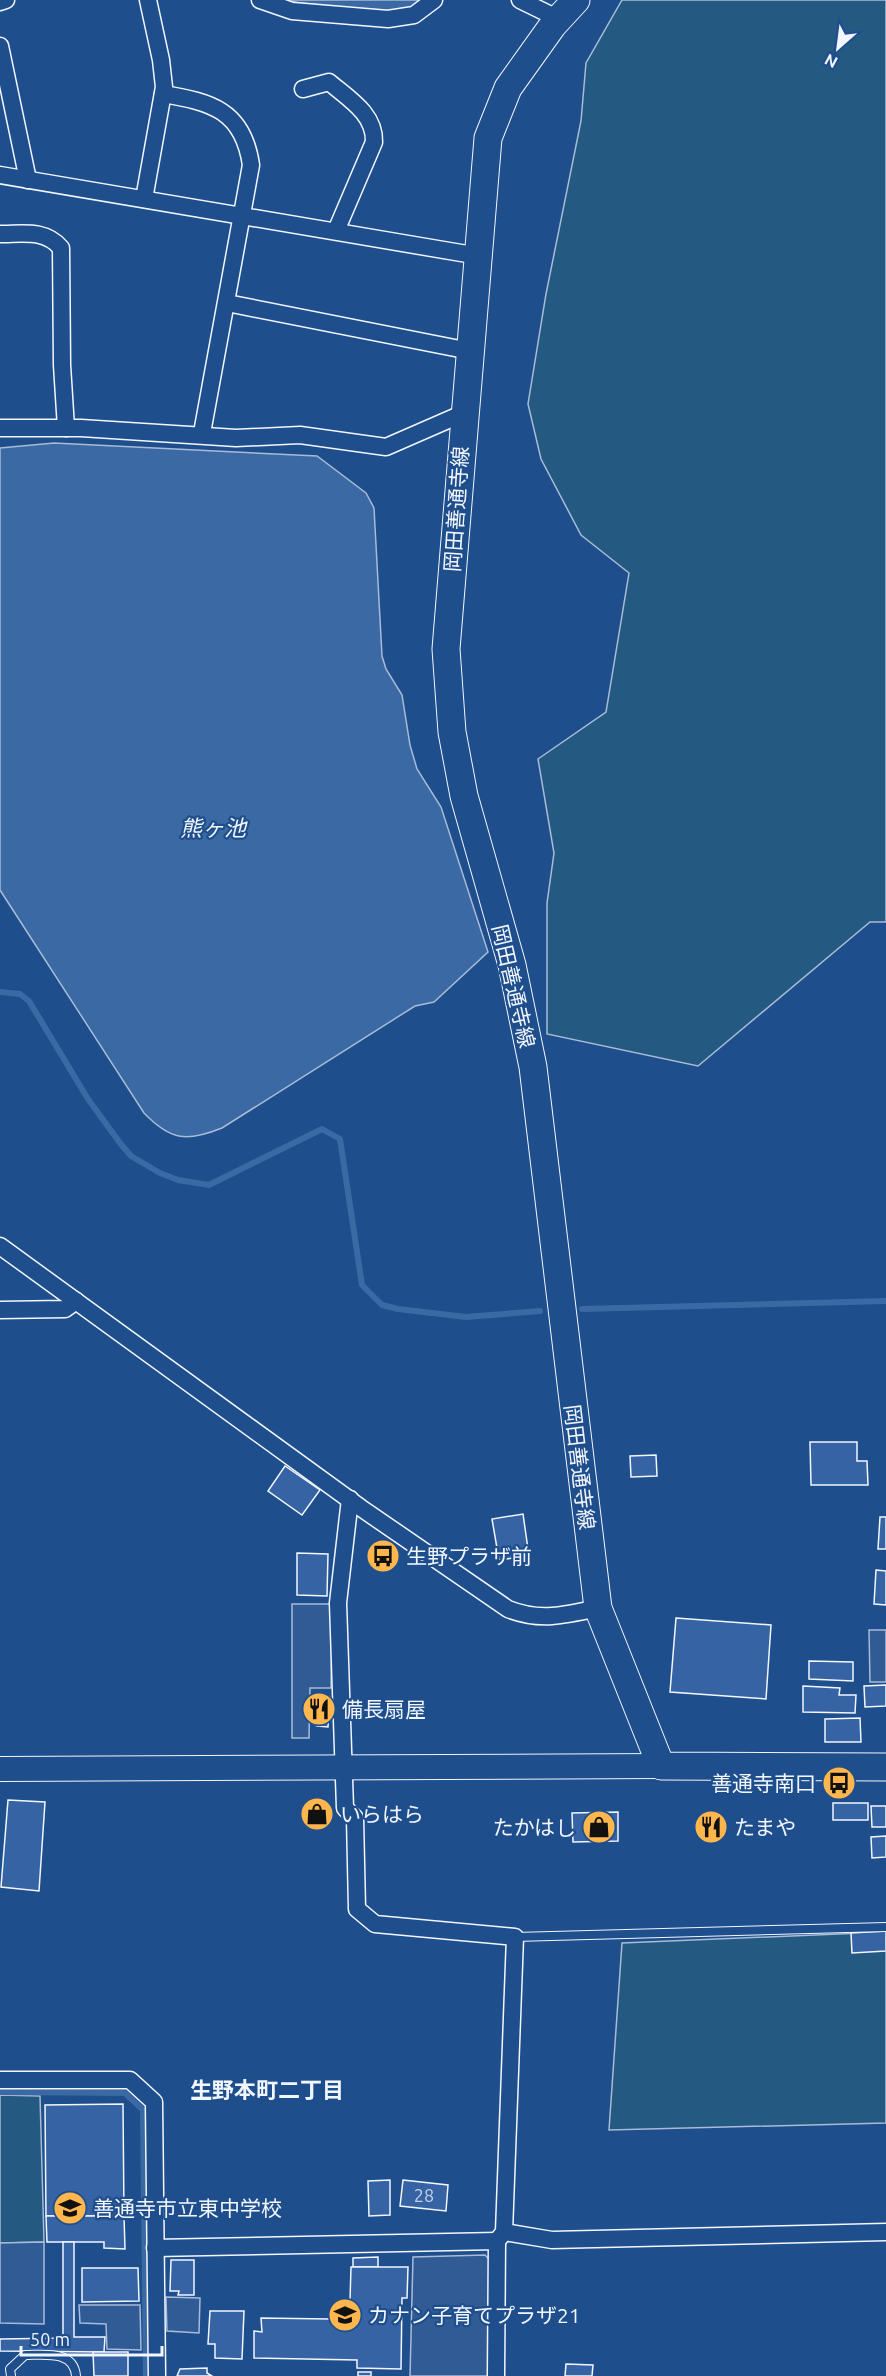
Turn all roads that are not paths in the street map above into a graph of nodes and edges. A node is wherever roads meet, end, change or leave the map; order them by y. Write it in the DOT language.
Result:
graph roads {
  1 [pos="6,0"];
  2 [pos="148,0"];
  3 [pos="260,0"];
  4 [pos="434,0"];
  5 [pos="520,0"];
  6 [pos="0,2"];
  7 [pos="567,9"];
  8 [pos="0,46"];
  9 [pos="303,88"];
  10 [pos="163,94"];
  11 [pos="0,175"];
  12 [pos="28,180"];
  13 [pos="144,199"];
  14 [pos="243,216"];
  15 [pos="336,231"];
  16 [pos="0,234"];
  17 [pos="479,256"];
  18 [pos="227,303"];
  19 [pos="470,351"];
  20 [pos="464,413"];
  21 [pos="0,428"];
  22 [pos="66,428"];
  23 [pos="202,433"];
  24 [pos="0,1246"];
  25 [pos="76,1301"];
  26 [pos="0,1310"];
  27 [pos="350,1499"];
  28 [pos="598,1608"];
  29 [pos="661,1766"];
  30 [pos="886,1767"];
  31 [pos="344,1768"];
  32 [pos="0,1769"];
  33 [pos="886,1927"];
  34 [pos="515,1936"];
  35 [pos="0,2080"];
  36 [pos="886,2232"];
  37 [pos="501,2236"];
  38 [pos="155,2248"];
  39 [pos="11,2376"];
  40 [pos="76,2376"];
  41 [pos="157,2376"];
  42 [pos="496,2376"];
  1 -- 6 [label="street"];
  2 -- 10 [label="street"];
  3 -- 4 [label="street"];
  5 -- 7 [label="street"];
  7 -- 17 [label="main road, 岡田善通寺線"];
  8 -- 12 [label="street"];
  9 -- 15 [label="street"];
  10 -- 13 [label="street"];
  10 -- 14 [label="street"];
  11 -- 12 [label="street"];
  12 -- 13 [label="street"];
  13 -- 14 [label="street"];
  14 -- 15 [label="street"];
  14 -- 18 [label="street"];
  15 -- 17 [label="street"];
  16 -- 22 [label="street"];
  17 -- 19 [label="main road, 岡田善通寺線"];
  18 -- 19 [label="street"];
  18 -- 23 [label="street"];
  19 -- 20 [label="main road, 岡田善通寺線"];
  20 -- 23 [label="street"];
  20 -- 28 [label="main road, 岡田善通寺線"];
  21 -- 22 [label="street"];
  22 -- 23 [label="street"];
  24 -- 25 [label="street"];
  25 -- 26 [label="street"];
  25 -- 27 [label="street"];
  27 -- 28 [label="street"];
  27 -- 31 [label="street"];
  28 -- 29 [label="main road, 岡田善通寺線"];
  29 -- 30 [label="main road"];
  29 -- 31 [label="street"];
  31 -- 32 [label="street"];
  31 -- 34 [label="street"];
  33 -- 34 [label="lane"];
  34 -- 37 [label="street"];
  35 -- 38 [label="street"];
  36 -- 37 [label="street"];
  37 -- 38 [label="street"];
  37 -- 42 [label="street"];
  38 -- 41 [label="street"];
  39 -- 40 [label="lane"];
}
